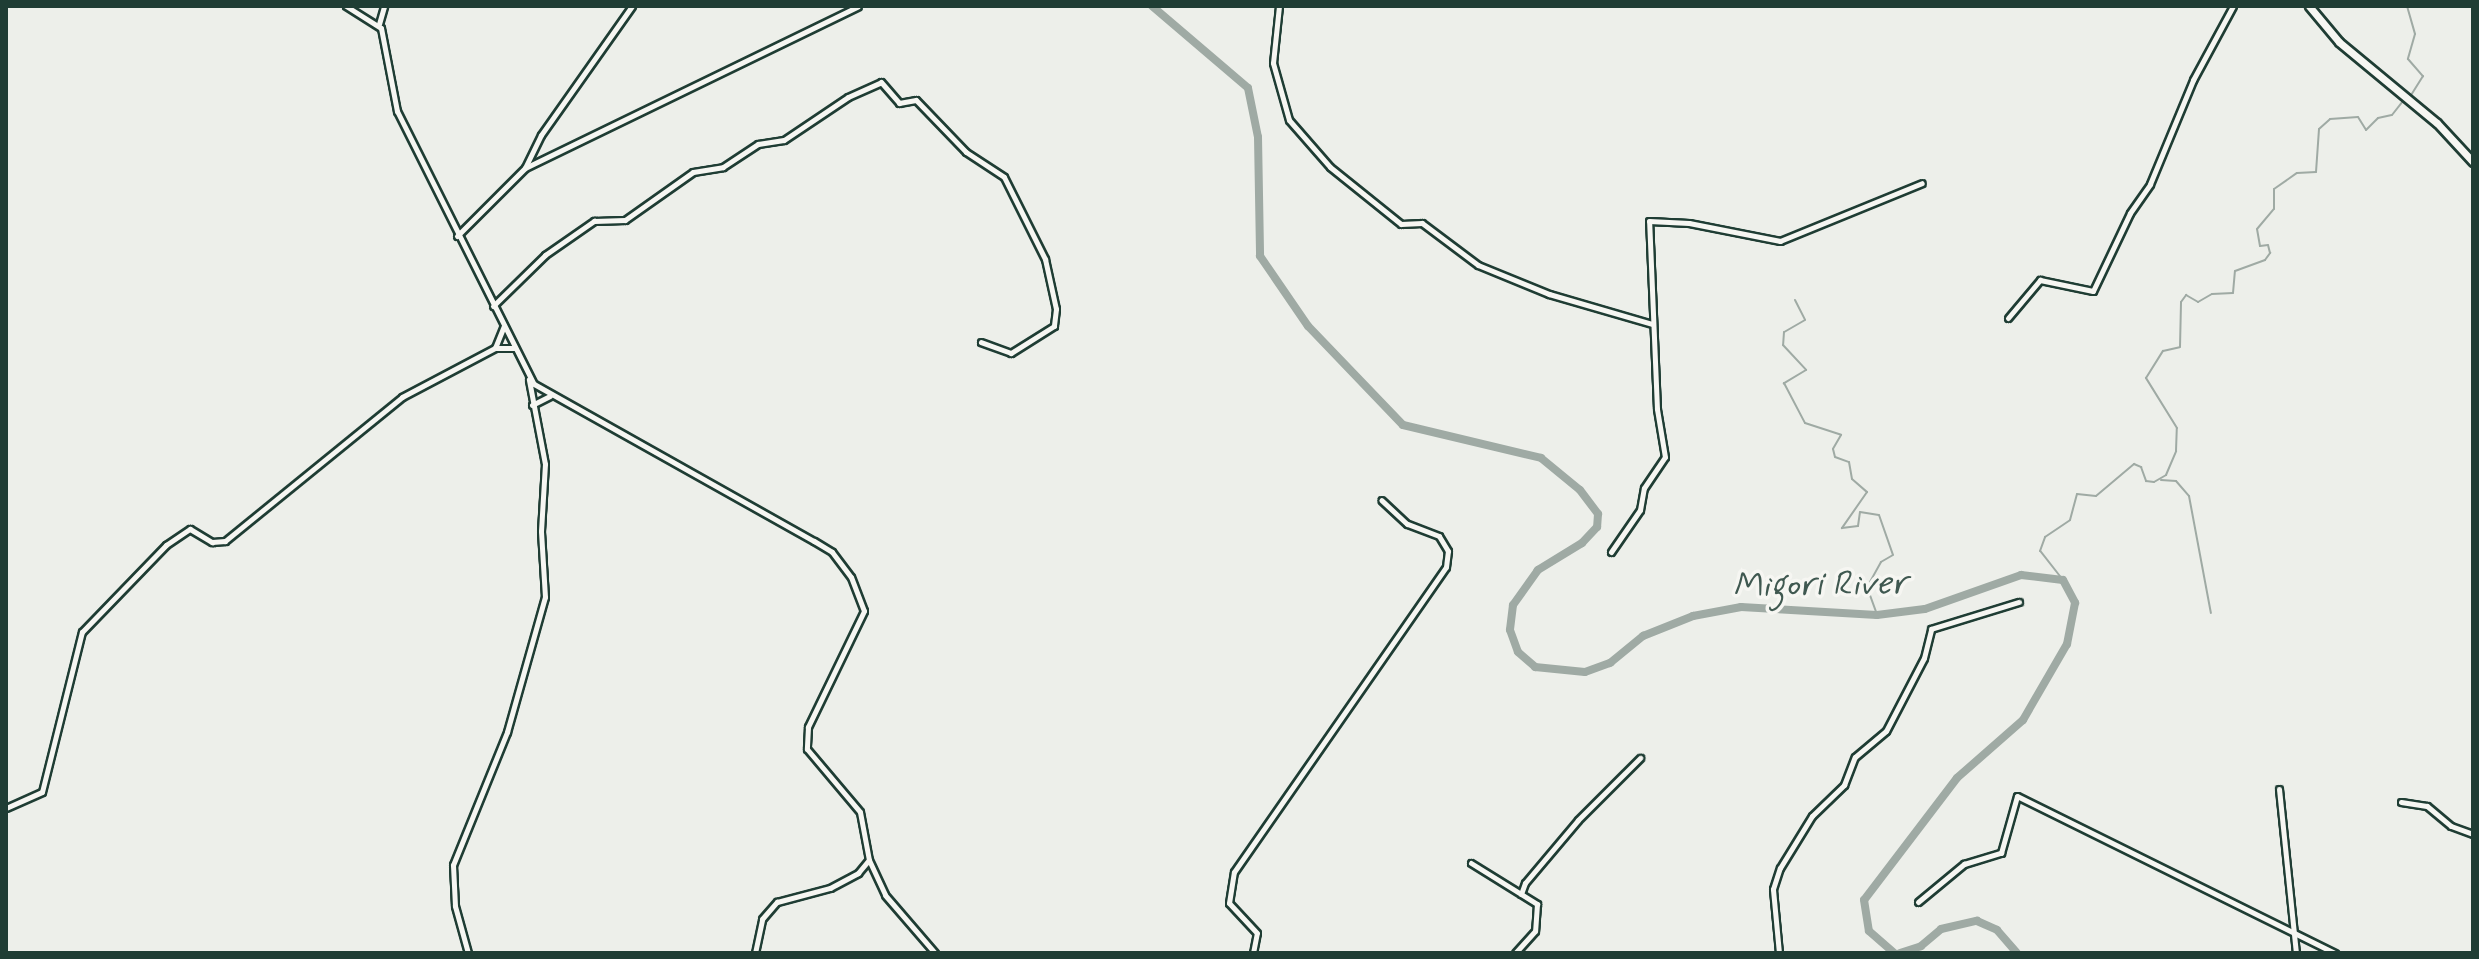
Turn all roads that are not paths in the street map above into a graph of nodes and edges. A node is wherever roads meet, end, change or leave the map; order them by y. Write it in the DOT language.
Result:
graph roads {
  1 [pos="346,6"];
  2 [pos="384,6"];
  3 [pos="632,6"];
  4 [pos="858,6"];
  5 [pos="1279,6"];
  6 [pos="2233,6"];
  7 [pos="2309,6"];
  8 [pos="379,25"];
  9 [pos="2473,162"];
  10 [pos="525,168"];
  11 [pos="1922,183"];
  12 [pos="457,236"];
  13 [pos="493,306"];
  14 [pos="2008,318"];
  15 [pos="1652,324"];
  16 [pos="505,325"];
  17 [pos="981,342"];
  18 [pos="495,348"];
  19 [pos="516,348"];
  20 [pos="529,379"];
  21 [pos="551,395"];
  22 [pos="532,405"];
  23 [pos="1381,500"];
  24 [pos="1611,552"];
  25 [pos="2019,602"];
  26 [pos="1640,758"];
  27 [pos="2279,789"];
  28 [pos="2401,802"];
  29 [pos="6,808"];
  30 [pos="2473,834"];
  31 [pos="869,860"];
  32 [pos="1471,863"];
  33 [pos="874,871"];
  34 [pos="858,873"];
  35 [pos="1521,894"];
  36 [pos="1918,902"];
  37 [pos="2296,933"];
  38 [pos="2309,939"];
  39 [pos="470,953"];
  40 [pos="755,953"];
  41 [pos="935,953"];
  42 [pos="1253,953"];
  43 [pos="1515,953"];
  44 [pos="1779,953"];
  45 [pos="2335,953"];
  1 -- 8 [label="street"];
  2 -- 8 [label="street"];
  3 -- 10 [label="street"];
  4 -- 10 [label="street"];
  5 -- 15 [label="street"];
  6 -- 14 [label="street"];
  7 -- 9 [label="highway"];
  8 -- 12 [label="street"];
  10 -- 12 [label="street"];
  11 -- 15 [label="street"];
  12 -- 13 [label="street"];
  13 -- 16 [label="street"];
  13 -- 17 [label="street"];
  15 -- 24 [label="street"];
  16 -- 18 [label="street"];
  16 -- 19 [label="street"];
  18 -- 19 [label="street"];
  18 -- 29 [label="street"];
  19 -- 20 [label="street"];
  20 -- 21 [label="street"];
  20 -- 22 [label="street"];
  21 -- 22 [label="street"];
  21 -- 31 [label="street"];
  22 -- 39 [label="street"];
  23 -- 42 [label="street"];
  25 -- 44 [label="street"];
  26 -- 35 [label="street"];
  27 -- 37 [label="street"];
  28 -- 30 [label="street"];
  31 -- 33 [label="street"];
  31 -- 34 [label="street"];
  32 -- 35 [label="street"];
  33 -- 34 [label="street"];
  33 -- 41 [label="street"];
  34 -- 40 [label="street"];
  35 -- 43 [label="street"];
  36 -- 37 [label="street"];
  37 -- 38 [label="street"];
  37 -- 38 [label="street"];
  38 -- 45 [label="street"];
}
